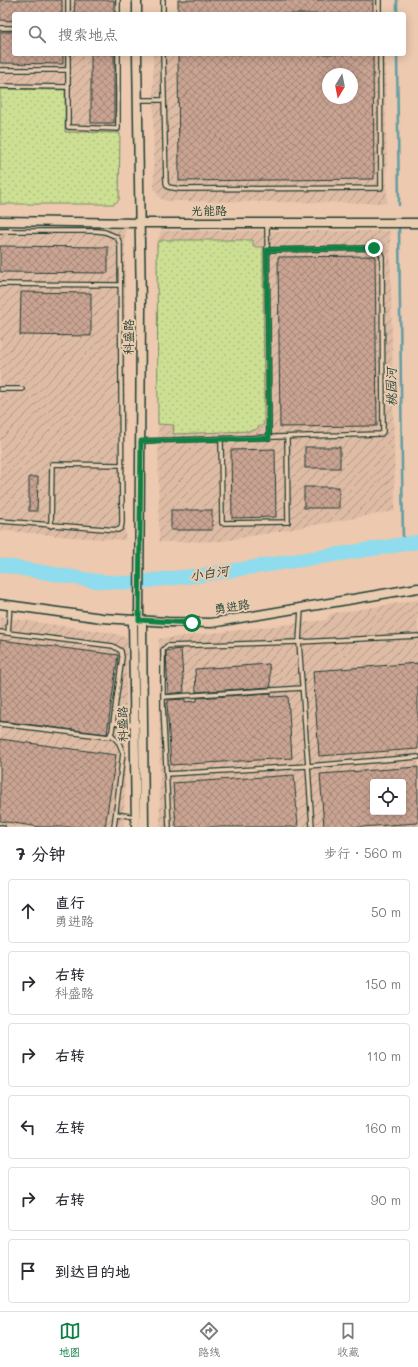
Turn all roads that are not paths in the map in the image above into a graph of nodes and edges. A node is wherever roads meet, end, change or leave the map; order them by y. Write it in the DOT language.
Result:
graph roads {
  1 [pos="68,0"];
  2 [pos="118,0"];
  3 [pos="137,0"];
  4 [pos="163,0"];
  5 [pos="379,0"];
  6 [pos="68,12"];
  7 [pos="118,12"];
  8 [pos="137,12"];
  9 [pos="163,12"];
  10 [pos="379,12"];
  11 [pos="0,28"];
  12 [pos="12,28"];
  13 [pos="68,56"];
  14 [pos="118,56"];
  15 [pos="137,56"];
  16 [pos="163,56"];
  17 [pos="380,56"];
  18 [pos="0,70"];
  19 [pos="68,70"];
  20 [pos="0,86"];
  21 [pos="68,87"];
  22 [pos="138,100"];
  23 [pos="164,100"];
  24 [pos="0,221"];
  25 [pos="140,223"];
  26 [pos="267,223"];
  27 [pos="418,223"];
  28 [pos="0,231"];
  29 [pos="267,250"];
  30 [pos="0,284"];
  31 [pos="120,285"];
  32 [pos="0,389"];
  33 [pos="22,389"];
  34 [pos="286,437"];
  35 [pos="269,438"];
  36 [pos="221,439"];
  37 [pos="141,441"];
  38 [pos="122,465"];
  39 [pos="0,521"];
  40 [pos="51,526"];
  41 [pos="418,588"];
  42 [pos="0,604"];
  43 [pos="10,605"];
  44 [pos="301,608"];
  45 [pos="138,620"];
  46 [pos="0,632"];
  47 [pos="8,633"];
  48 [pos="418,636"];
  49 [pos="299,642"];
  50 [pos="302,688"];
  51 [pos="164,697"];
  52 [pos="113,723"];
  53 [pos="0,724"];
  54 [pos="139,725"];
  55 [pos="111,734"];
  56 [pos="418,757"];
  57 [pos="308,766"];
  58 [pos="166,774"];
  59 [pos="116,814"];
  60 [pos="136,817"];
  61 [pos="114,827"];
  62 [pos="136,827"];
  63 [pos="144,827"];
  64 [pos="169,827"];
  65 [pos="312,827"];
  1 -- 6 [label="lane"];
  2 -- 7 [label="lane"];
  3 -- 8 [label="street"];
  4 -- 9 [label="lane"];
  5 -- 10 [label="lane"];
  11 -- 12 [label="lane"];
  13 -- 19 [label="lane"];
  14 -- 21 [label="lane"];
  15 -- 22 [label="street, 科盛路"];
  16 -- 23 [label="lane"];
  17 -- 23 [label="lane"];
  18 -- 19 [label="lane"];
  19 -- 21 [label="lane"];
  20 -- 21 [label="lane"];
  22 -- 23 [label="lane"];
  22 -- 25 [label="street, 科盛路"];
  24 -- 25 [label="street, 光能路"];
  25 -- 26 [label="street, 光能路"];
  25 -- 37 [label="street, 科盛路"];
  26 -- 27 [label="street, 光能路"];
  26 -- 29 [label="lane"];
  28 -- 31 [label="lane"];
  29 -- 34 [label="lane"];
  29 -- 35 [label="lane"];
  30 -- 31 [label="lane"];
  31 -- 38 [label="lane"];
  32 -- 33 [label="lane"];
  34 -- 35 [label="lane"];
  34 -- 36 [label="lane"];
  35 -- 36 [label="lane"];
  36 -- 37 [label="lane"];
  37 -- 45 [label="street, 科盛路"];
  38 -- 40 [label="lane"];
  38 -- 40 [label="lane"];
  39 -- 40 [label="lane"];
  41 -- 44 [label="street, 勇进路"];
  42 -- 43 [label="street, 勇进路"];
  43 -- 45 [label="street, 勇进路"];
  43 -- 47 [label="lane"];
  44 -- 45 [label="street, 勇进路"];
  44 -- 49 [label="lane"];
  45 -- 54 [label="street, 科盛路"];
  46 -- 47 [label="lane"];
  47 -- 52 [label="lane"];
  48 -- 49 [label="lane"];
  49 -- 50 [label="lane"];
  49 -- 51 [label="lane"];
  50 -- 51 [label="lane"];
  50 -- 57 [label="lane"];
  51 -- 58 [label="lane"];
  52 -- 54 [label="lane"];
  52 -- 55 [label="lane"];
  53 -- 55 [label="lane"];
  54 -- 60 [label="street, 科盛路"];
  54 -- 63 [label="street, 科盛路"];
  55 -- 59 [label="lane"];
  56 -- 57 [label="lane"];
  57 -- 58 [label="lane"];
  57 -- 65 [label="lane"];
  58 -- 64 [label="lane"];
  59 -- 60 [label="lane"];
  59 -- 61 [label="lane"];
  60 -- 62 [label="street, 科盛路"];
}
